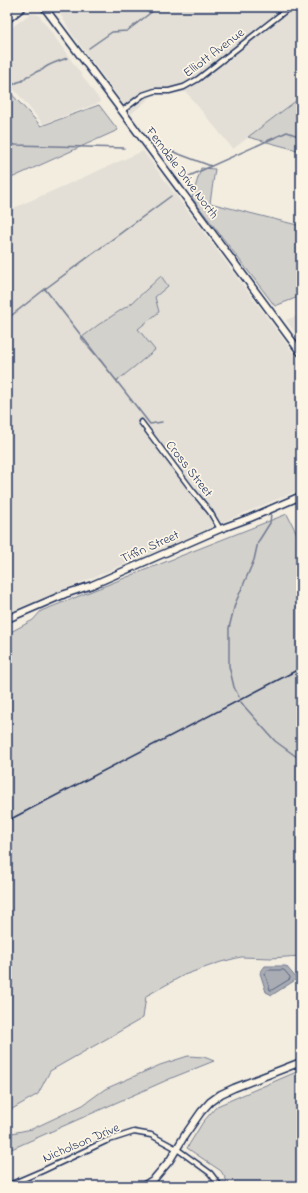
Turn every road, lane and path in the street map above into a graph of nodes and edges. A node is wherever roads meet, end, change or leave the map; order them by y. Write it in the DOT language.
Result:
graph roads {
  1 [pos="22,7"];
  2 [pos="44,7"];
  3 [pos="290,7"];
  4 [pos="7,19"];
  5 [pos="122,111"];
  6 [pos="301,353"];
  7 [pos="141,422"];
  8 [pos="301,496"];
  9 [pos="220,529"];
  10 [pos="7,619"];
  11 [pos="301,1062"];
  12 [pos="177,1149"];
  13 [pos="7,1186"];
  14 [pos="143,1186"];
  15 [pos="220,1186"];
  1 -- 4 [label="main road"];
  2 -- 5 [label="street, Ferndale Drive North"];
  3 -- 5 [label="street, Elliott Avenue"];
  5 -- 6 [label="street, Ferndale Drive North"];
  7 -- 9 [label="street, Cross Street"];
  8 -- 9 [label="street, Tiffin Street"];
  9 -- 10 [label="street, Tiffin Street"];
  11 -- 12 [label="street"];
  12 -- 13 [label="street, Nicholson Drive"];
  12 -- 14 [label="street"];
  12 -- 15 [label="street, Nicholson Drive"];
}
